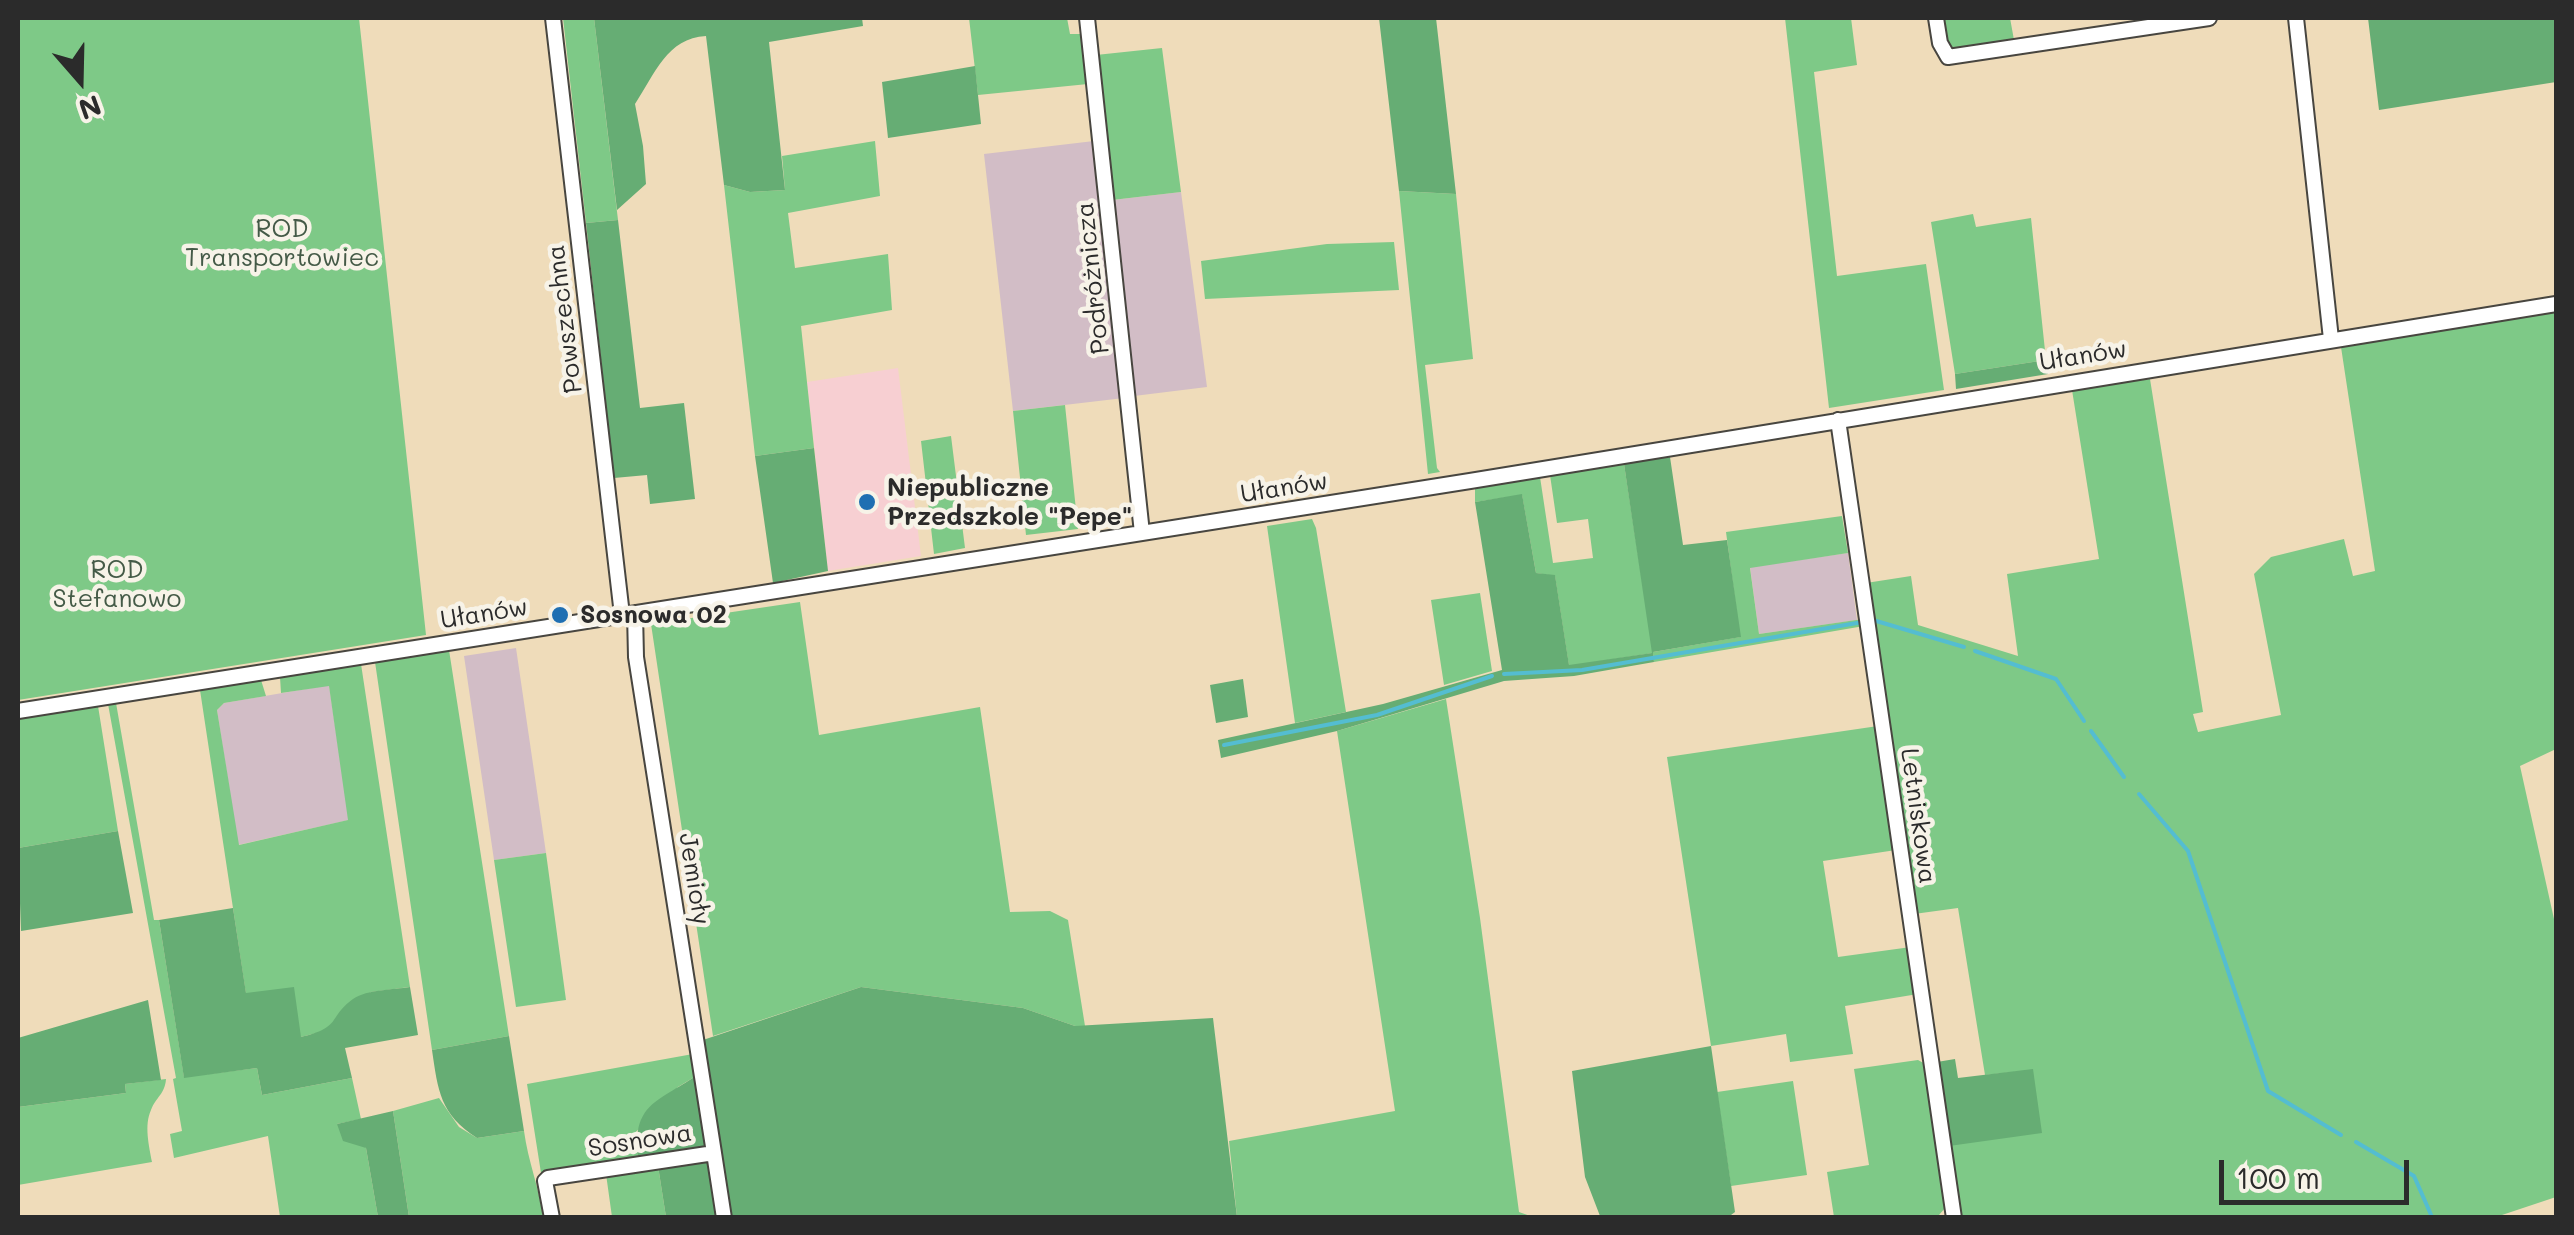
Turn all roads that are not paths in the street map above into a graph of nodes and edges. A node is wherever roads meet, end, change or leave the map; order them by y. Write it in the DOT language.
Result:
graph roads {
  1 [pos="553,18"];
  2 [pos="1087,18"];
  3 [pos="1936,18"];
  4 [pos="2209,18"];
  5 [pos="2296,18"];
  6 [pos="2556,304"];
  7 [pos="2331,339"];
  8 [pos="1838,420"];
  9 [pos="1142,533"];
  10 [pos="628,614"];
  11 [pos="18,712"];
  12 [pos="714,1152"];
  13 [pos="552,1218"];
  14 [pos="724,1218"];
  15 [pos="1954,1218"];
  1 -- 10 [label="street, Powszechna"];
  2 -- 9 [label="street, Podróżnicza"];
  3 -- 4 [label="street"];
  5 -- 7 [label="street"];
  6 -- 7 [label="street, Ułanów"];
  7 -- 8 [label="street, Ułanów"];
  8 -- 9 [label="street, Ułanów"];
  8 -- 15 [label="street, Letniskowa"];
  9 -- 10 [label="street, Ułanów"];
  10 -- 11 [label="street, Ułanów"];
  10 -- 12 [label="street, Jemioły"];
  12 -- 13 [label="street, Sosnowa"];
  12 -- 14 [label="street, Sosnowa"];
}
